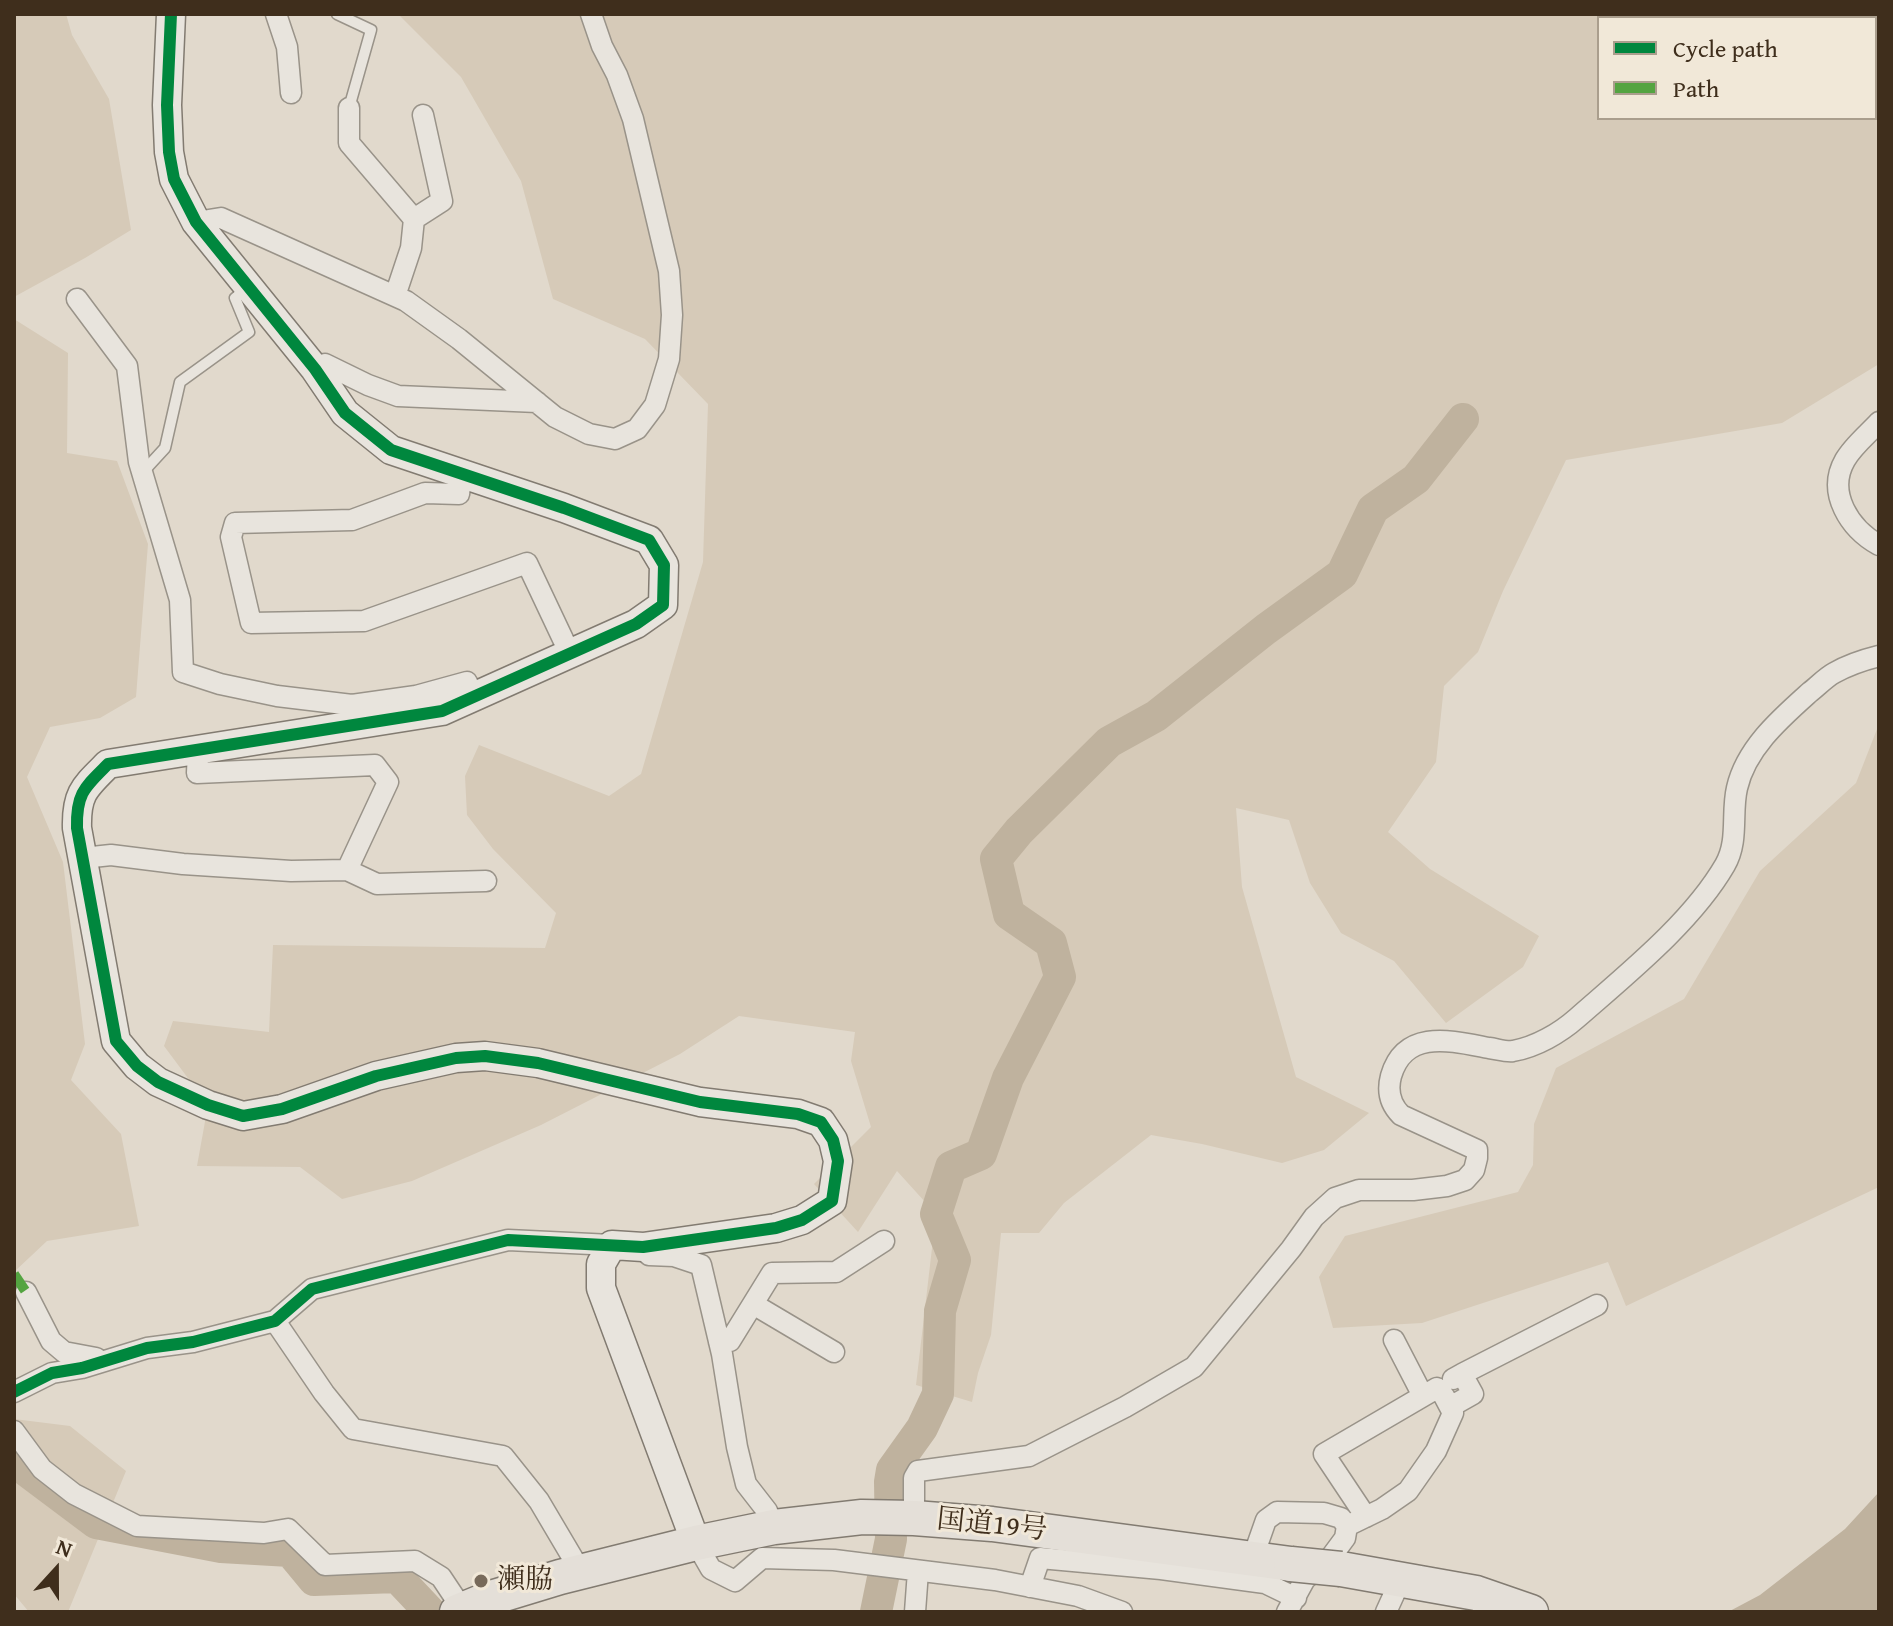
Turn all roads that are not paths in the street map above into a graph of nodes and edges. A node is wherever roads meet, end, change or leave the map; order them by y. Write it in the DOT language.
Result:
graph roads {
  1 [pos="171,14"];
  2 [pos="276,14"];
  3 [pos="337,14"];
  4 [pos="591,14"];
  5 [pos="291,93"];
  6 [pos="349,108"];
  7 [pos="423,115"];
  8 [pos="414,219"];
  9 [pos="196,222"];
  10 [pos="249,287"];
  11 [pos="395,296"];
  12 [pos="77,299"];
  13 [pos="315,369"];
  14 [pos="537,402"];
  15 [pos="1879,422"];
  16 [pos="142,473"];
  17 [pos="462,473"];
  18 [pos="1879,545"];
  19 [pos="570,654"];
  20 [pos="1879,656"];
  21 [pos="473,698"];
  22 [pos="198,750"];
  23 [pos="83,858"];
  24 [pos="347,870"];
  25 [pos="486,881"];
  26 [pos="884,1241"];
  27 [pos="612,1245"];
  28 [pos="643,1247"];
  29 [pos="26,1292"];
  30 [pos="753,1304"];
  31 [pos="1597,1305"];
  32 [pos="275,1321"];
  33 [pos="1394,1340"];
  34 [pos="719,1342"];
  35 [pos="834,1352"];
  36 [pos="98,1363"];
  37 [pos="1462,1374"];
  38 [pos="14,1392"];
  39 [pos="1430,1392"];
  40 [pos="1450,1407"];
  41 [pos="14,1431"];
  42 [pos="1366,1517"];
  43 [pos="908,1518"];
  44 [pos="1347,1526"];
  45 [pos="774,1527"];
  46 [pos="696,1543"];
  47 [pos="1253,1557"];
  48 [pos="918,1571"];
  49 [pos="581,1572"];
  50 [pos="1401,1579"];
  51 [pos="1030,1587"];
  52 [pos="1291,1605"];
  53 [pos="461,1611"];
  54 [pos="915,1612"];
  55 [pos="1122,1612"];
  56 [pos="1386,1612"];
  57 [pos="1531,1612"];
  1 -- 9 [label="street"];
  2 -- 5 [label="street"];
  3 -- 6 [label="lane"];
  4 -- 14 [label="street"];
  6 -- 8 [label="street"];
  7 -- 8 [label="street"];
  8 -- 11 [label="street"];
  9 -- 10 [label="street"];
  9 -- 11 [label="street"];
  10 -- 13 [label="street"];
  10 -- 16 [label="lane"];
  11 -- 14 [label="street"];
  12 -- 16 [label="street"];
  13 -- 14 [label="street"];
  13 -- 17 [label="street"];
  15 -- 18 [label="street"];
  16 -- 21 [label="street"];
  17 -- 19 [label="street"];
  17 -- 19 [label="street"];
  19 -- 21 [label="street"];
  20 -- 43 [label="street"];
  21 -- 22 [label="street"];
  22 -- 23 [label="street"];
  22 -- 24 [label="street"];
  23 -- 24 [label="street"];
  23 -- 28 [label="street"];
  24 -- 25 [label="street"];
  26 -- 30 [label="street"];
  27 -- 28 [label="street"];
  27 -- 32 [label="street"];
  27 -- 46 [label="street"];
  28 -- 34 [label="street"];
  29 -- 36 [label="street"];
  30 -- 34 [label="street"];
  30 -- 35 [label="street"];
  31 -- 37 [label="street"];
  32 -- 36 [label="street"];
  32 -- 49 [label="street"];
  33 -- 39 [label="street"];
  34 -- 45 [label="street"];
  36 -- 38 [label="street"];
  37 -- 39 [label="street"];
  37 -- 40 [label="street"];
  39 -- 40 [label="street"];
  39 -- 42 [label="street"];
  40 -- 42 [label="street"];
  41 -- 53 [label="street"];
  42 -- 44 [label="street"];
  43 -- 45 [label="highway, 国道19号"];
  43 -- 47 [label="highway, 国道19号"];
  44 -- 47 [label="street"];
  44 -- 52 [label="street"];
  45 -- 46 [label="highway, 国道19号"];
  46 -- 48 [label="street"];
  46 -- 49 [label="highway, 国道19号"];
  47 -- 50 [label="highway, 国道19号, bridge"];
  48 -- 51 [label="street"];
  48 -- 54 [label="street"];
  49 -- 53 [label="highway, 国道19号"];
  50 -- 56 [label="street"];
  50 -- 57 [label="highway, 国道19号"];
  51 -- 52 [label="street"];
  51 -- 55 [label="street"];
}
